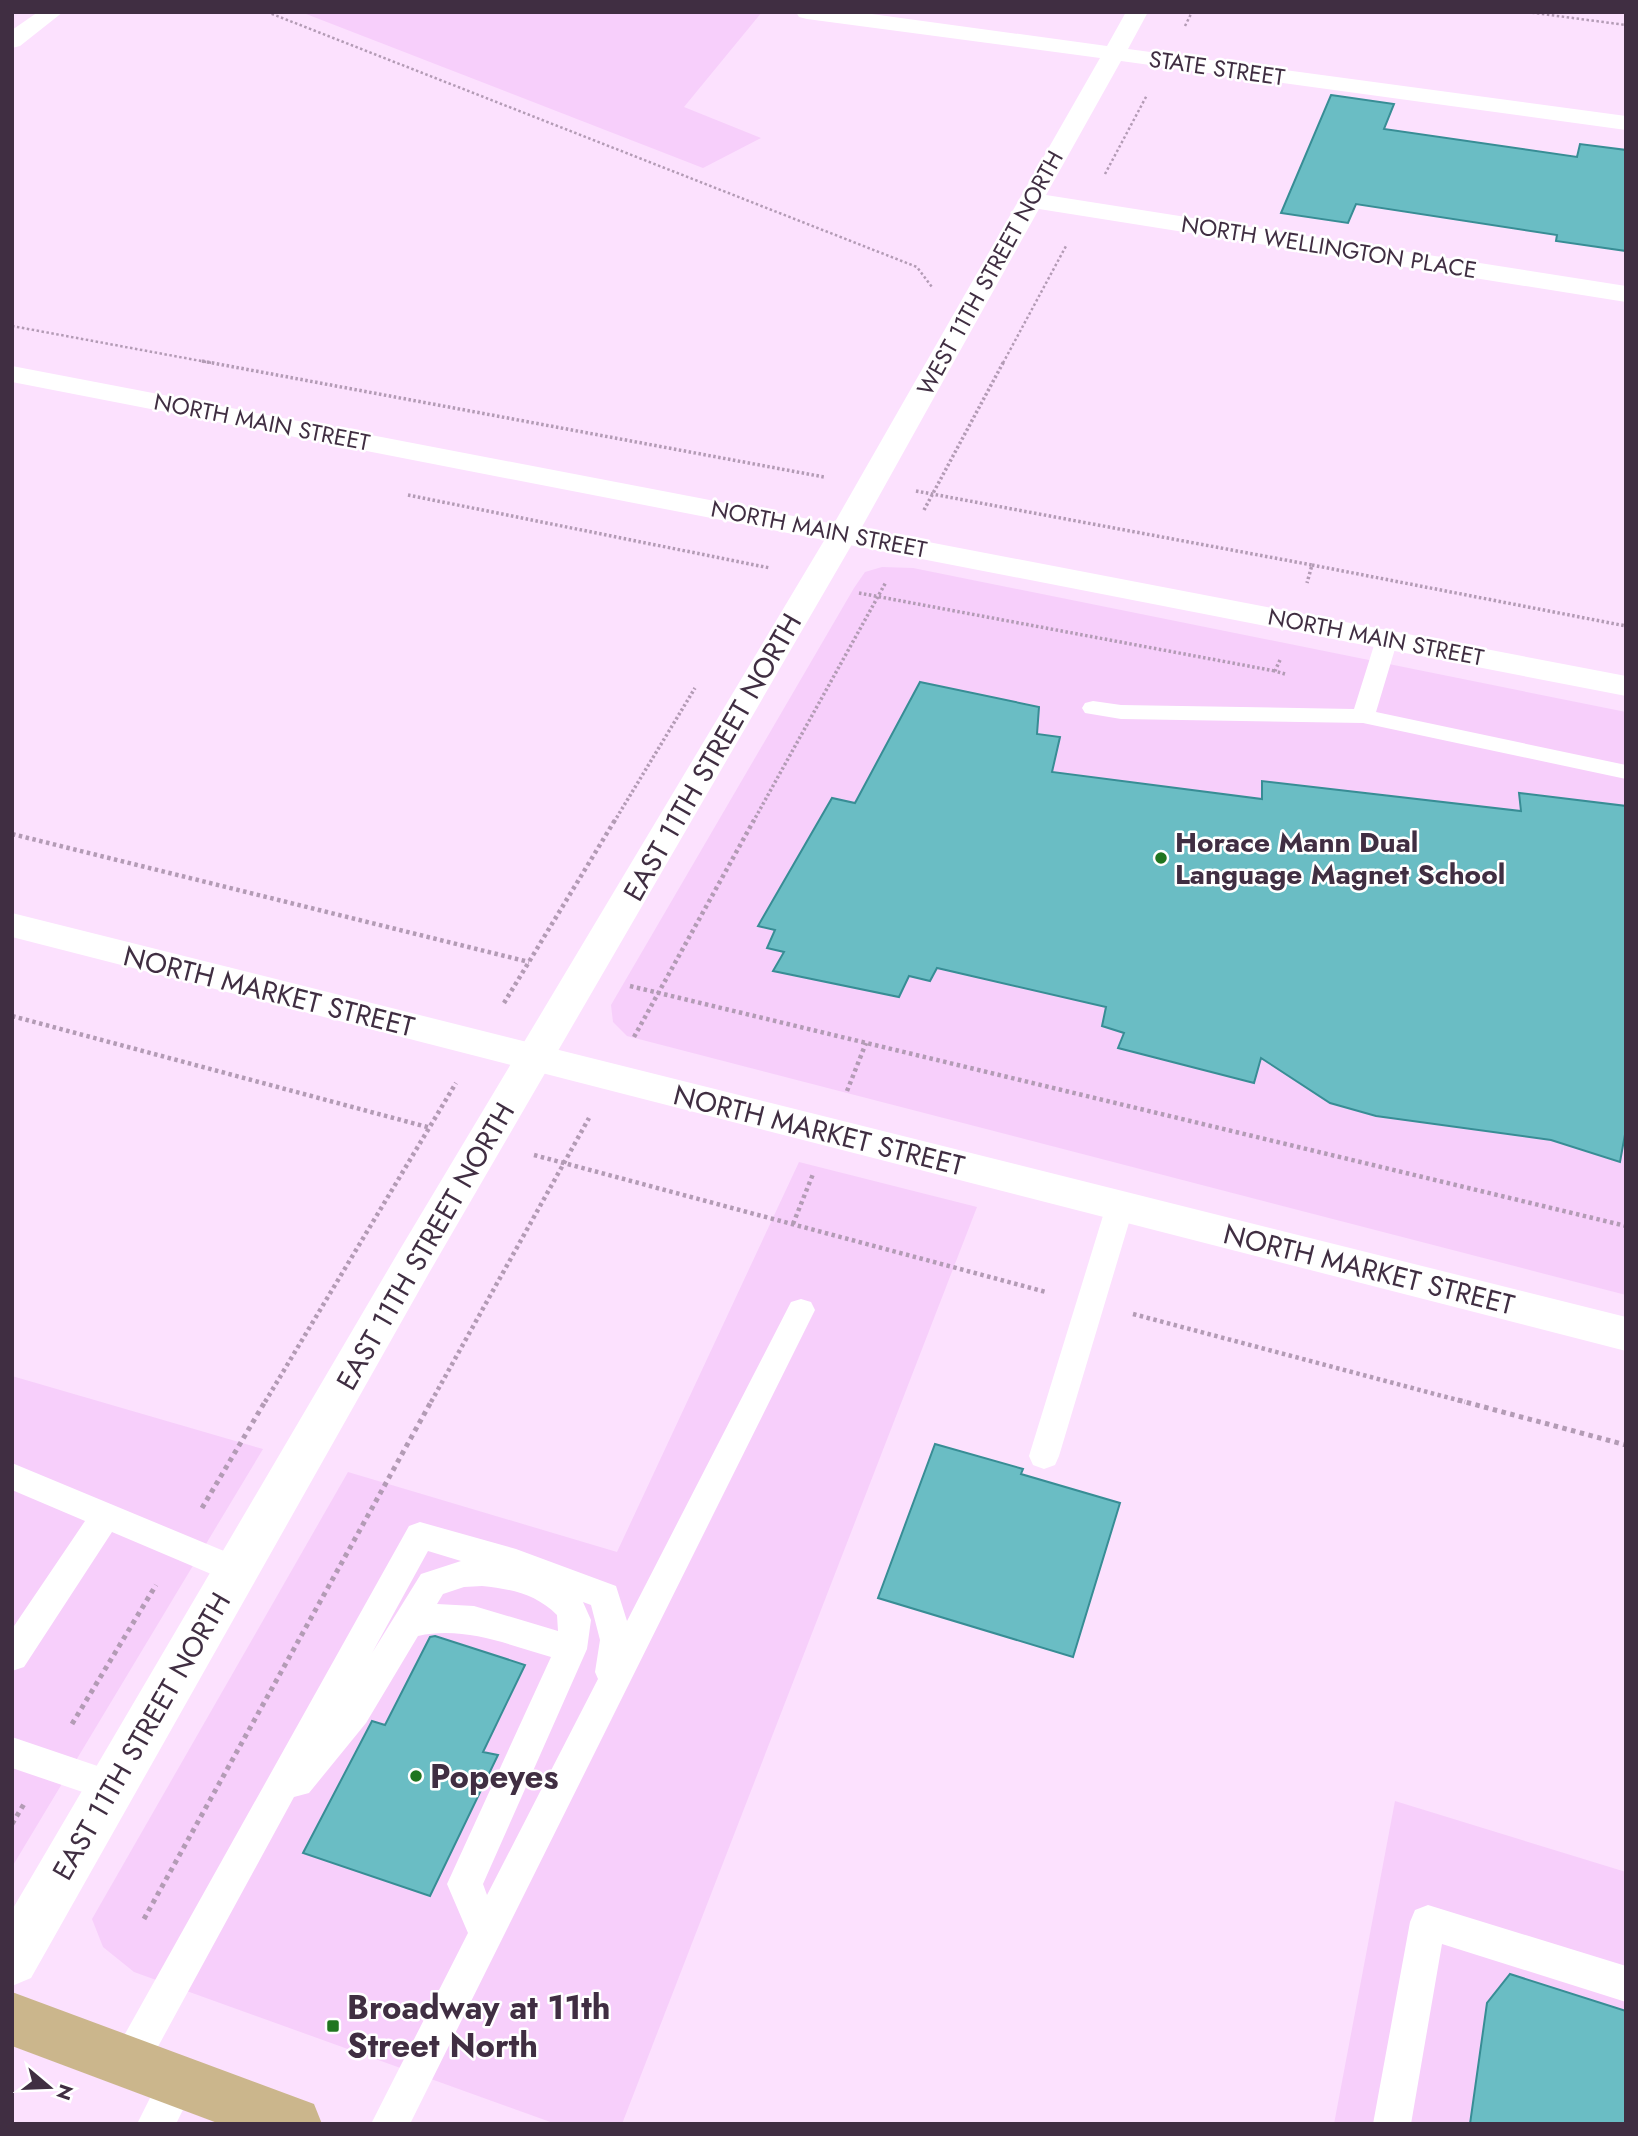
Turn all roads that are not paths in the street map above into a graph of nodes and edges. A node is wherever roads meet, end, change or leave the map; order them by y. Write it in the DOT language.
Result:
graph roads {
  1 [pos="52,12"];
  2 [pos="807,12"];
  3 [pos="1138,12"];
  4 [pos="13,40"];
  5 [pos="1114,54"];
  6 [pos="1626,123"];
  7 [pos="1031,200"];
  8 [pos="1626,294"];
  9 [pos="12,374"];
  10 [pos="843,534"];
  11 [pos="1387,639"];
  12 [pos="1626,686"];
  13 [pos="1093,708"];
  14 [pos="1363,716"];
  15 [pos="1626,772"];
  16 [pos="12,925"];
  17 [pos="534,1059"];
  18 [pos="1120,1206"];
  19 [pos="801,1310"];
  20 [pos="1626,1334"];
  21 [pos="1044,1456"];
  22 [pos="12,1476"];
  23 [pos="106,1515"];
  24 [pos="237,1571"];
  25 [pos="408,1623"];
  26 [pos="571,1649"];
  27 [pos="12,1657"];
  28 [pos="606,1698"];
  29 [pos="12,1752"];
  30 [pos="112,1786"];
  31 [pos="257,1830"];
  32 [pos="486,1934"];
  33 [pos="12,1960"];
  34 [pos="1626,1984"];
  35 [pos="12,2019"];
  36 [pos="130,2063"];
  37 [pos="167,2102"];
  38 [pos="294,2124"];
  39 [pos="390,2124"];
  40 [pos="1392,2124"];
  1 -- 4 [label="street"];
  2 -- 5 [label="street, STATE STREET"];
  3 -- 5 [label="street, WEST 11TH STREET NORTH"];
  5 -- 6 [label="street, STATE STREET"];
  5 -- 7 [label="street, WEST 11TH STREET NORTH"];
  7 -- 8 [label="street, NORTH WELLINGTON PLACE"];
  7 -- 10 [label="street, WEST 11TH STREET NORTH"];
  9 -- 10 [label="street, NORTH MAIN STREET"];
  10 -- 11 [label="street, NORTH MAIN STREET"];
  10 -- 17 [label="street, EAST 11TH STREET NORTH"];
  11 -- 12 [label="street, NORTH MAIN STREET"];
  11 -- 14 [label="lane"];
  13 -- 14 [label="lane"];
  14 -- 15 [label="lane"];
  16 -- 17 [label="street, NORTH MARKET STREET"];
  17 -- 18 [label="street, NORTH MARKET STREET"];
  17 -- 24 [label="street, EAST 11TH STREET NORTH"];
  18 -- 20 [label="street, NORTH MARKET STREET"];
  18 -- 21 [label="lane"];
  19 -- 28 [label="lane"];
  22 -- 23 [label="lane"];
  23 -- 24 [label="lane"];
  23 -- 27 [label="lane"];
  24 -- 30 [label="street, EAST 11TH STREET NORTH"];
  25 -- 26 [label="lane"];
  25 -- 26 [label="lane"];
  25 -- 31 [label="lane"];
  26 -- 32 [label="lane"];
  28 -- 31 [label="lane"];
  28 -- 32 [label="lane"];
  29 -- 30 [label="lane"];
  30 -- 33 [label="street, EAST 11TH STREET NORTH"];
  31 -- 36 [label="lane"];
  32 -- 39 [label="lane"];
  34 -- 40 [label="lane"];
  35 -- 36 [label="main road"];
  36 -- 37 [label="main road"];
  37 -- 38 [label="main road"];
}
